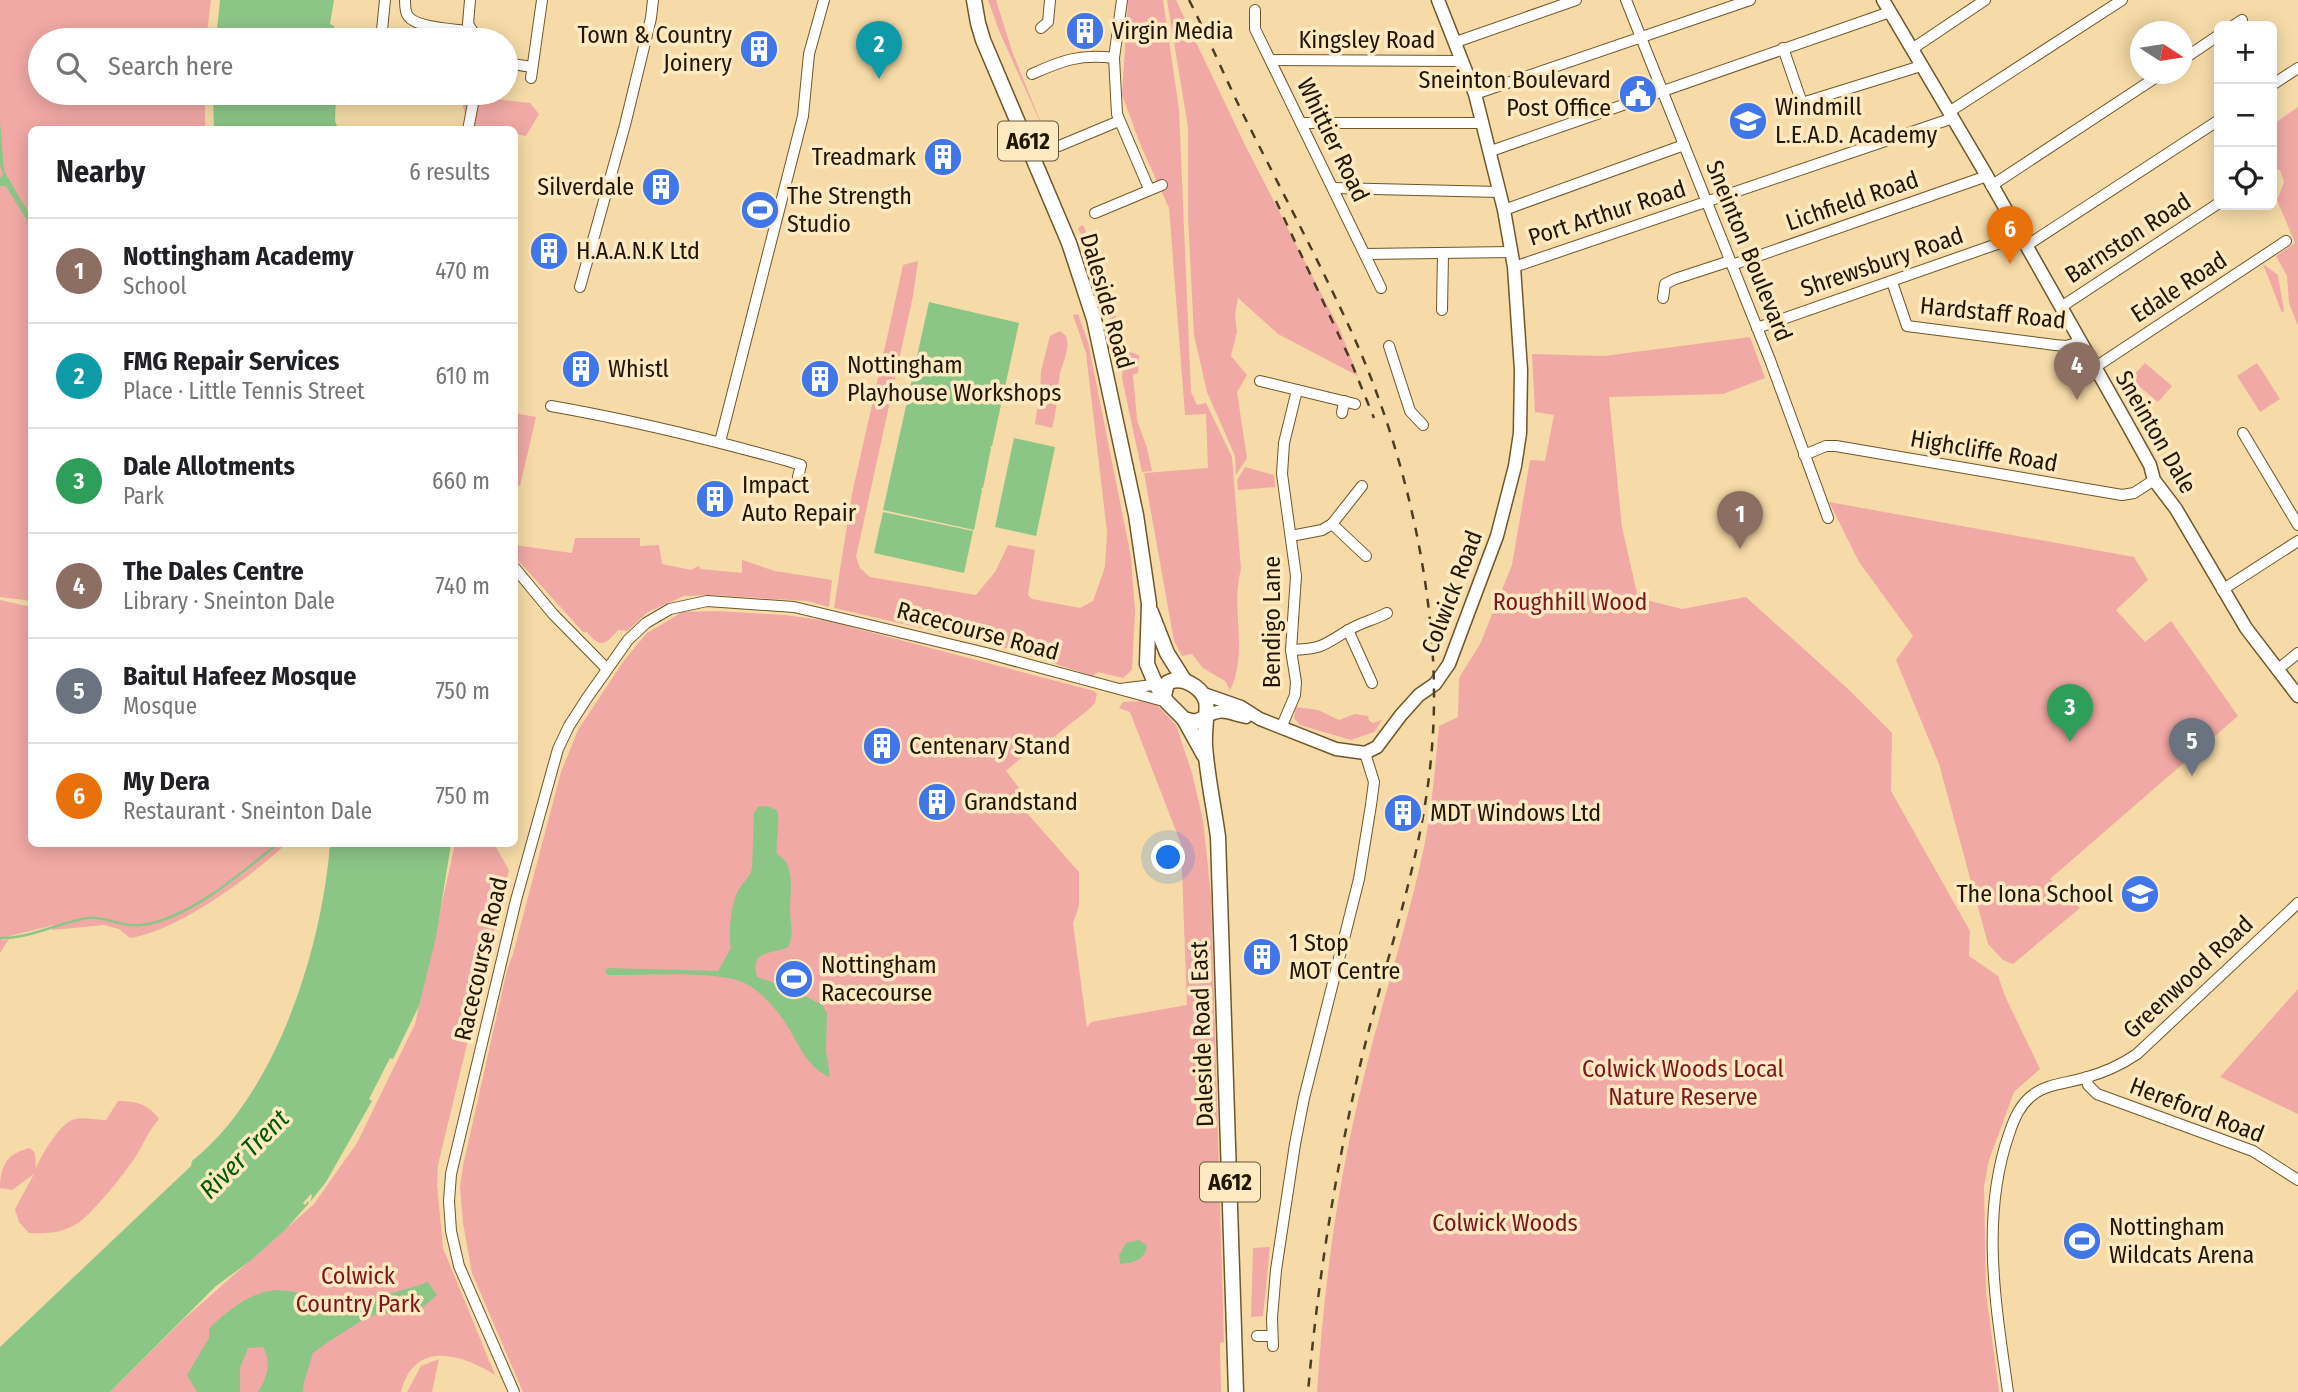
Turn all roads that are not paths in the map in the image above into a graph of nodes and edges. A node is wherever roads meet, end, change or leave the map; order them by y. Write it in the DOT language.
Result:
graph roads {
  1 [pos="385,0"];
  2 [pos="405,0"];
  3 [pos="470,0"];
  4 [pos="542,0"];
  5 [pos="653,0"];
  6 [pos="824,0"];
  7 [pos="964,0"];
  8 [pos="974,0"];
  9 [pos="1050,0"];
  10 [pos="1122,0"];
  11 [pos="1438,0"];
  12 [pos="1576,0"];
  13 [pos="1626,0"];
  14 [pos="1750,0"];
  15 [pos="1883,0"];
  16 [pos="1985,0"];
  17 [pos="2122,0"];
  18 [pos="1255,10"];
  19 [pos="1890,12"];
  20 [pos="978,23"];
  21 [pos="382,28"];
  22 [pos="443,28"];
  23 [pos="470,28"];
  24 [pos="1041,28"];
  25 [pos="1642,38"];
  26 [pos="2214,38"];
  27 [pos="1456,42"];
  28 [pos="1783,48"];
  29 [pos="1912,49"];
  30 [pos="2193,53"];
  31 [pos="1114,58"];
  32 [pos="1271,60"];
  33 [pos="1463,61"];
  34 [pos="1921,66"];
  35 [pos="518,67"];
  36 [pos="2298,68"];
  37 [pos="1032,74"];
  38 [pos="2145,84"];
  39 [pos="2274,84"];
  40 [pos="1663,93"];
  41 [pos="1475,94"];
  42 [pos="473,105"];
  43 [pos="1951,115"];
  44 [pos="1119,121"];
  45 [pos="1483,122"];
  46 [pos="1301,123"];
  47 [pos="2214,123"];
  48 [pos="469,126"];
  49 [pos="1684,145"];
  50 [pos="1059,146"];
  51 [pos="1491,151"];
  52 [pos="1989,181"];
  53 [pos="1162,185"];
  54 [pos="1333,188"];
  55 [pos="1149,190"];
  56 [pos="1499,192"];
  57 [pos="1707,202"];
  58 [pos="2214,206"];
  59 [pos="1504,210"];
  60 [pos="1094,213"];
  61 [pos="2023,241"];
  62 [pos="2286,241"];
  63 [pos="1512,253"];
  64 [pos="1365,254"];
  65 [pos="1443,254"];
  66 [pos="1731,263"];
  67 [pos="1514,267"];
  68 [pos="1892,282"];
  69 [pos="580,287"];
  70 [pos="1381,288"];
  71 [pos="1663,298"];
  72 [pos="2061,307"];
  73 [pos="1442,310"];
  74 [pos="1757,328"];
  75 [pos="2080,342"];
  76 [pos="1389,346"];
  77 [pos="2094,368"];
  78 [pos="1277,373"];
  79 [pos="1260,381"];
  80 [pos="1274,385"];
  81 [pos="1297,390"];
  82 [pos="551,406"];
  83 [pos="1342,413"];
  84 [pos="1423,425"];
  85 [pos="2242,433"];
  86 [pos="720,442"];
  87 [pos="1804,455"];
  88 [pos="798,477"];
  89 [pos="2154,480"];
  90 [pos="1346,486"];
  91 [pos="1363,486"];
  92 [pos="1354,495"];
  93 [pos="1828,518"];
  94 [pos="1332,524"];
  95 [pos="2298,525"];
  96 [pos="1291,536"];
  97 [pos="1367,540"];
  98 [pos="2298,541"];
  99 [pos="518,572"];
  100 [pos="2222,590"];
  101 [pos="1149,604"];
  102 [pos="1380,613"];
  103 [pos="1348,630"];
  104 [pos="1291,650"];
  105 [pos="2298,653"];
  106 [pos="1147,664"];
  107 [pos="607,669"];
  108 [pos="2277,670"];
  109 [pos="1372,675"];
  110 [pos="1184,680"];
  111 [pos="1136,686"];
  112 [pos="1120,690"];
  113 [pos="1164,692"];
  114 [pos="1201,693"];
  115 [pos="2298,696"];
  116 [pos="1205,718"];
  117 [pos="1184,719"];
  118 [pos="1260,719"];
  119 [pos="1280,728"];
  120 [pos="1365,752"];
  121 [pos="1206,759"];
  122 [pos="2298,903"];
  123 [pos="2087,1077"];
  124 [pos="2298,1180"];
  125 [pos="1257,1336"];
  126 [pos="514,1392"];
  127 [pos="1236,1392"];
  128 [pos="2008,1392"];
  1 -- 21 [label="street"];
  2 -- 22 [label="street"];
  3 -- 23 [label="street"];
  4 -- 35 [label="street"];
  5 -- 69 [label="street"];
  6 -- 86 [label="street"];
  7 -- 20 [label="main road, Daleside Road / A612"];
  8 -- 20 [label="main road, Daleside Road / A612"];
  9 -- 24 [label="street"];
  10 -- 31 [label="street"];
  11 -- 27 [label="street, Colwick Road"];
  12 -- 27 [label="street"];
  13 -- 25 [label="street, Sneinton Boulevard"];
  14 -- 25 [label="street"];
  15 -- 19 [label="street, Sneinton Dale"];
  16 -- 29 [label="street"];
  17 -- 43 [label="street, Port Arthur Road"];
  18 -- 32 [label="street, Whittier Road"];
  19 -- 28 [label="street"];
  19 -- 29 [label="street, Sneinton Dale"];
  20 -- 101 [label="main road, Daleside Road / A612"];
  25 -- 40 [label="street, Sneinton Boulevard"];
  25 -- 41 [label="street"];
  26 -- 30 [label="street"];
  27 -- 33 [label="street, Colwick Road"];
  28 -- 34 [label="street"];
  28 -- 40 [label="street"];
  29 -- 34 [label="street, Sneinton Dale"];
  31 -- 37 [label="street"];
  31 -- 44 [label="street"];
  32 -- 33 [label="street, Kingsley Road"];
  32 -- 46 [label="street, Whittier Road"];
  33 -- 41 [label="street, Colwick Road"];
  34 -- 43 [label="street, Sneinton Dale"];
  36 -- 39 [label="street"];
  38 -- 52 [label="street, Lichfield Road"];
  40 -- 49 [label="street, Sneinton Boulevard"];
  40 -- 51 [label="street"];
  41 -- 45 [label="street, Colwick Road"];
  42 -- 48 [label="street"];
  43 -- 52 [label="street, Sneinton Dale"];
  43 -- 57 [label="street, Port Arthur Road"];
  44 -- 50 [label="street"];
  44 -- 55 [label="street"];
  45 -- 46 [label="street"];
  45 -- 51 [label="street, Colwick Road"];
  46 -- 54 [label="street, Whittier Road"];
  47 -- 61 [label="street, Shrewsbury Road"];
  49 -- 57 [label="street, Sneinton Boulevard"];
  49 -- 59 [label="street"];
  51 -- 56 [label="street, Colwick Road"];
  52 -- 61 [label="street, Sneinton Dale"];
  52 -- 66 [label="street, Lichfield Road"];
  53 -- 55 [label="street"];
  54 -- 56 [label="street"];
  54 -- 64 [label="street, Whittier Road"];
  55 -- 60 [label="street"];
  56 -- 59 [label="street, Colwick Road"];
  57 -- 66 [label="street, Sneinton Boulevard"];
  57 -- 67 [label="street, Port Arthur Road"];
  58 -- 72 [label="street, Barnston Road"];
  59 -- 63 [label="street, Colwick Road"];
  61 -- 68 [label="street, Shrewsbury Road"];
  61 -- 72 [label="street, Sneinton Dale"];
  62 -- 77 [label="street, Edale Road"];
  63 -- 65 [label="street"];
  63 -- 67 [label="street, Colwick Road"];
  64 -- 65 [label="street"];
  64 -- 70 [label="street, Whittier Road"];
  65 -- 73 [label="street"];
  66 -- 71 [label="street, Lichfield Road"];
  66 -- 74 [label="street, Sneinton Boulevard"];
  67 -- 120 [label="street, Colwick Road"];
  68 -- 74 [label="street, Shrewsbury Road"];
  68 -- 75 [label="street, Hardstaff Road"];
  72 -- 75 [label="street, Sneinton Dale"];
  74 -- 87 [label="street, Sneinton Boulevard"];
  75 -- 77 [label="street, Sneinton Dale"];
  76 -- 84 [label="street"];
  77 -- 89 [label="street, Sneinton Dale"];
  78 -- 80 [label="street"];
  79 -- 80 [label="street"];
  80 -- 81 [label="street"];
  81 -- 83 [label="street"];
  81 -- 96 [label="street, Bendigo Lane"];
  82 -- 86 [label="street"];
  85 -- 95 [label="street"];
  86 -- 88 [label="street"];
  87 -- 89 [label="street, Highcliffe Road"];
  87 -- 93 [label="street, Sneinton Boulevard"];
  89 -- 100 [label="street, Sneinton Dale"];
  90 -- 92 [label="street"];
  91 -- 92 [label="street"];
  92 -- 94 [label="street"];
  94 -- 96 [label="street"];
  94 -- 97 [label="street"];
  96 -- 104 [label="street, Bendigo Lane"];
  98 -- 100 [label="street"];
  99 -- 107 [label="street"];
  100 -- 108 [label="street, Sneinton Dale"];
  101 -- 106 [label="main road, Daleside Road / A612"];
  101 -- 110 [label="main road, Daleside Road / A612"];
  102 -- 103 [label="street"];
  103 -- 104 [label="street"];
  103 -- 109 [label="street"];
  104 -- 119 [label="street, Bendigo Lane"];
  105 -- 108 [label="street"];
  106 -- 111 [label="street"];
  106 -- 113 [label="main road, Daleside Road / A612"];
  107 -- 112 [label="street, Racecourse Road"];
  107 -- 126 [label="street, Racecourse Road"];
  108 -- 115 [label="street, Sneinton Dale"];
  110 -- 113 [label="main road"];
  110 -- 114 [label="main road"];
  111 -- 112 [label="street, Racecourse Road"];
  111 -- 113 [label="street, Racecourse Road"];
  112 -- 113 [label="street, Racecourse Road"];
  113 -- 117 [label="main road, Daleside Road East"];
  114 -- 116 [label="main road, Daleside Road East"];
  114 -- 118 [label="street"];
  116 -- 117 [label="main road"];
  116 -- 118 [label="street"];
  116 -- 121 [label="main road, Daleside Road East / A612"];
  117 -- 121 [label="main road, Daleside Road East / A612"];
  118 -- 119 [label="street"];
  119 -- 120 [label="street"];
  120 -- 125 [label="street"];
  121 -- 127 [label="main road, Daleside Road East / A612"];
  122 -- 123 [label="street, Greenwood Road"];
  123 -- 124 [label="street, Hereford Road"];
  123 -- 128 [label="street, Greenwood Road"];
}
